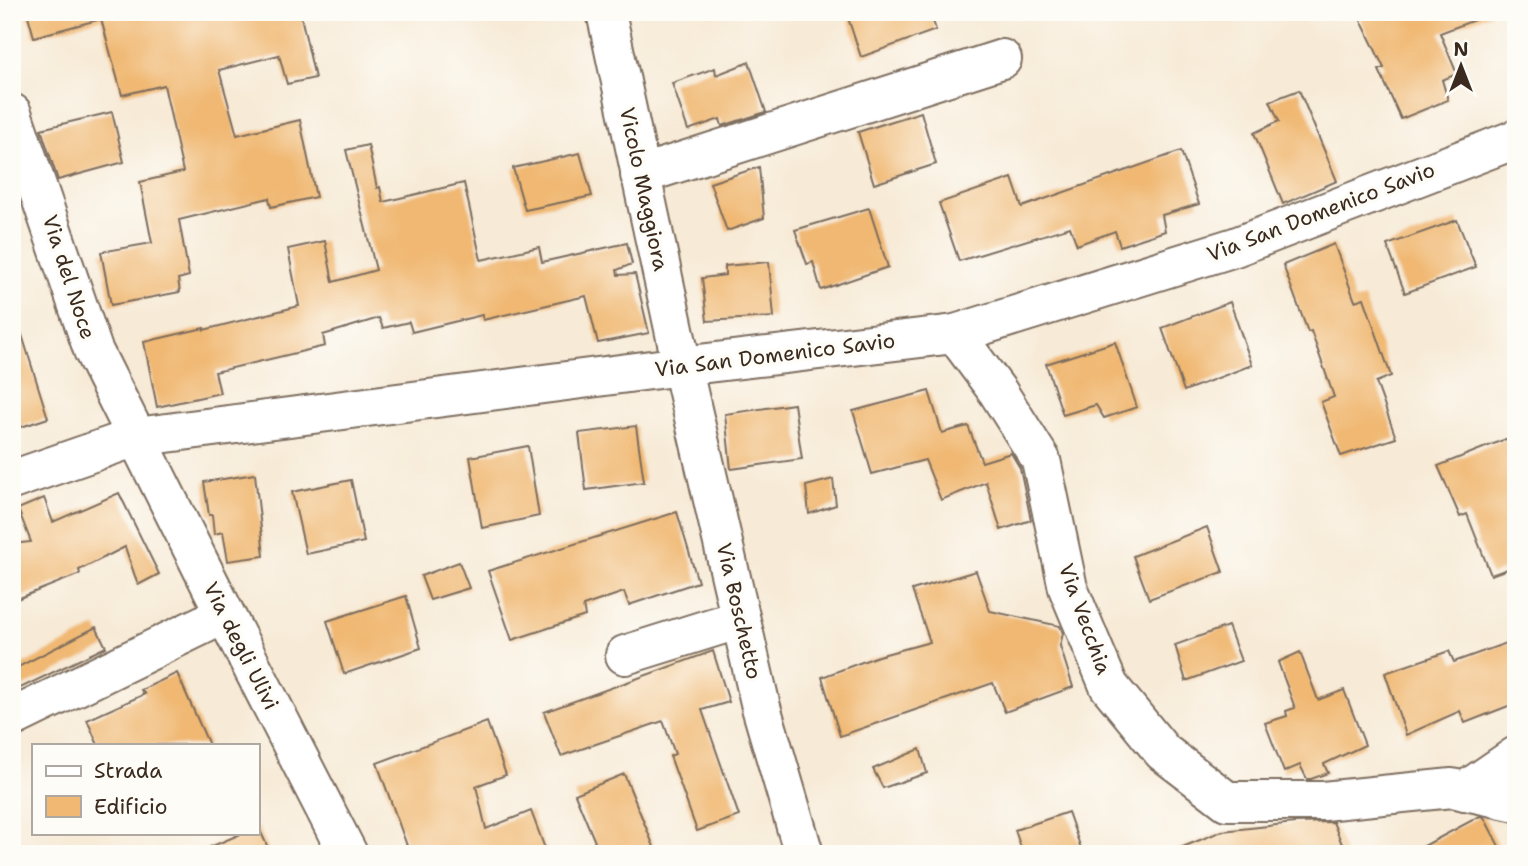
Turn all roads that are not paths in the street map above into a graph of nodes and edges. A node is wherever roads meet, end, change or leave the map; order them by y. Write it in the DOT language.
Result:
graph roads {
  1 [pos="606,12"];
  2 [pos="1002,59"];
  3 [pos="12,113"];
  4 [pos="1516,139"];
  5 [pos="640,174"];
  6 [pos="955,334"];
  7 [pos="682,366"];
  8 [pos="136,437"];
  9 [pos="12,480"];
  10 [pos="225,614"];
  11 [pos="740,619"];
  12 [pos="625,655"];
  13 [pos="12,718"];
  14 [pos="1516,756"];
  15 [pos="1465,791"];
  16 [pos="1516,802"];
  17 [pos="348,854"];
  18 [pos="804,854"];
  1 -- 5 [label="street, Vicolo Maggiora"];
  2 -- 5 [label="street"];
  3 -- 8 [label="street, Via del Noce"];
  4 -- 6 [label="street, Via San Domenico Savio"];
  5 -- 7 [label="street, Vicolo Maggiora"];
  6 -- 7 [label="street, Via San Domenico Savio"];
  6 -- 15 [label="street, Via Vecchia"];
  7 -- 8 [label="street, Via San Domenico Savio"];
  7 -- 11 [label="street, Via Boschetto"];
  8 -- 9 [label="street, Via San Domenico Savio"];
  8 -- 10 [label="street, Via degli Ulivi"];
  10 -- 13 [label="street"];
  10 -- 17 [label="street, Via degli Ulivi"];
  11 -- 12 [label="street"];
  11 -- 18 [label="street, Via Boschetto"];
  14 -- 15 [label="street"];
  15 -- 16 [label="street, Via Vecchia"];
}
